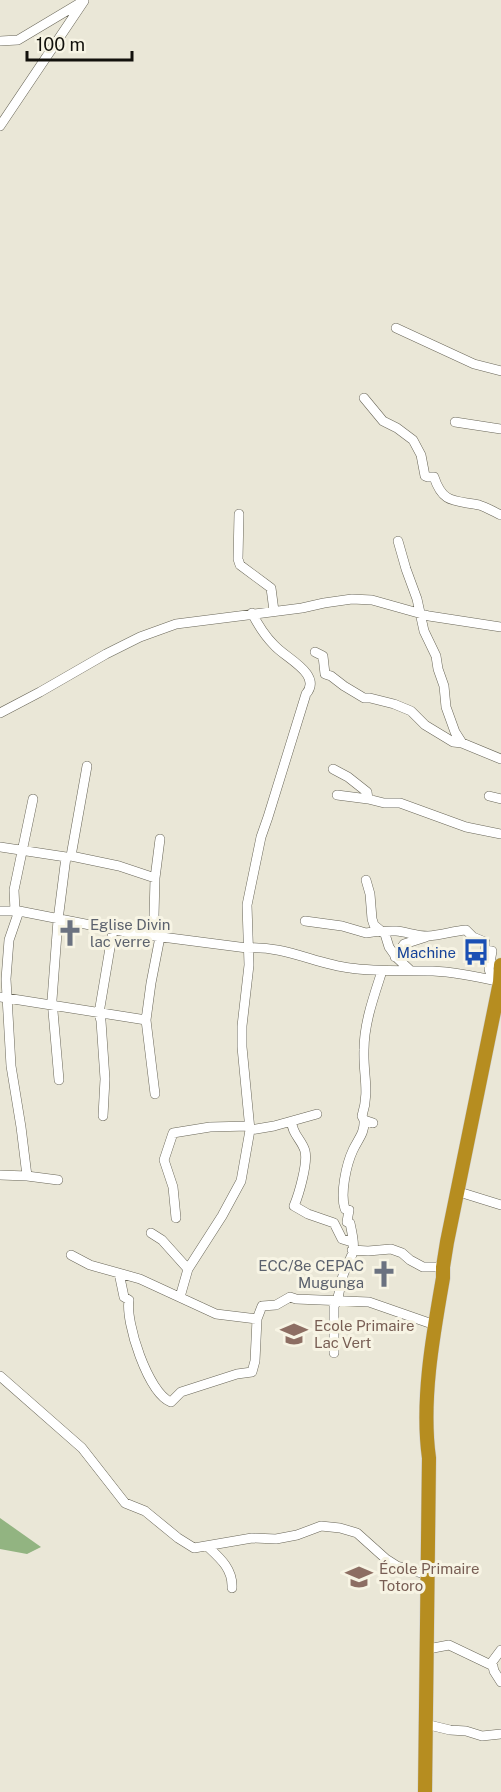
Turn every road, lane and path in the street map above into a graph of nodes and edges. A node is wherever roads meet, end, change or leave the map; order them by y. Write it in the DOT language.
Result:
graph roads {
  1 [pos="84,0"];
  2 [pos="0,41"];
  3 [pos="0,126"];
  4 [pos="396,328"];
  5 [pos="501,371"];
  6 [pos="364,398"];
  7 [pos="455,422"];
  8 [pos="501,429"];
  9 [pos="239,514"];
  10 [pos="501,515"];
  11 [pos="398,540"];
  12 [pos="274,611"];
  13 [pos="420,613"];
  14 [pos="252,614"];
  15 [pos="501,627"];
  16 [pos="315,652"];
  17 [pos="0,713"];
  18 [pos="462,743"];
  19 [pos="501,759"];
  20 [pos="87,766"];
  21 [pos="333,769"];
  22 [pos="337,795"];
  23 [pos="489,796"];
  24 [pos="368,799"];
  25 [pos="501,799"];
  26 [pos="33,800"];
  27 [pos="501,834"];
  28 [pos="160,840"];
  29 [pos="0,847"];
  30 [pos="22,850"];
  31 [pos="69,857"];
  32 [pos="155,878"];
  33 [pos="366,880"];
  34 [pos="0,910"];
  35 [pos="17,911"];
  36 [pos="58,920"];
  37 [pos="305,921"];
  38 [pos="113,930"];
  39 [pos="381,931"];
  40 [pos="428,936"];
  41 [pos="160,937"];
  42 [pos="247,948"];
  43 [pos="395,957"];
  44 [pos="501,965"];
  45 [pos="382,971"];
  46 [pos="411,971"];
  47 [pos="497,981"];
  48 [pos="4,998"];
  49 [pos="52,1006"];
  50 [pos="99,1013"];
  51 [pos="146,1020"];
  52 [pos="59,1080"];
  53 [pos="155,1094"];
  54 [pos="316,1114"];
  55 [pos="103,1116"];
  56 [pos="292,1121"];
  57 [pos="250,1128"];
  58 [pos="0,1175"];
  59 [pos="27,1176"];
  60 [pos="58,1180"];
  61 [pos="456,1191"];
  62 [pos="501,1205"];
  63 [pos="176,1218"];
  64 [pos="151,1233"];
  65 [pos="352,1246"];
  66 [pos="71,1255"];
  67 [pos="443,1267"];
  68 [pos="188,1269"];
  69 [pos="119,1273"];
  70 [pos="180,1297"];
  71 [pos="338,1300"];
  72 [pos="257,1319"];
  73 [pos="435,1325"];
  74 [pos="334,1353"];
  75 [pos="0,1376"];
  76 [pos="207,1546"];
  77 [pos="428,1575"];
  78 [pos="232,1588"];
  79 [pos="428,1648"];
  80 [pos="501,1650"];
  81 [pos="493,1666"];
  82 [pos="501,1682"];
  83 [pos="425,1724"];
  84 [pos="501,1734"];
  85 [pos="425,1792"];
  1 -- 2 [label="street"];
  1 -- 3 [label="street"];
  4 -- 5 [label="street"];
  6 -- 10 [label="street"];
  7 -- 8 [label="street"];
  9 -- 12 [label="street"];
  11 -- 13 [label="street"];
  12 -- 13 [label="street"];
  12 -- 14 [label="street"];
  13 -- 15 [label="street"];
  13 -- 18 [label="street"];
  14 -- 17 [label="street"];
  14 -- 42 [label="street"];
  16 -- 18 [label="street"];
  18 -- 19 [label="street"];
  20 -- 31 [label="street"];
  21 -- 24 [label="street"];
  22 -- 24 [label="street"];
  23 -- 25 [label="street"];
  24 -- 27 [label="street"];
  26 -- 30 [label="street"];
  28 -- 32 [label="street"];
  29 -- 30 [label="street"];
  30 -- 31 [label="street"];
  30 -- 35 [label="street"];
  31 -- 32 [label="street"];
  31 -- 36 [label="street"];
  32 -- 41 [label="street"];
  33 -- 39 [label="street"];
  34 -- 35 [label="street"];
  35 -- 36 [label="street"];
  35 -- 48 [label="street"];
  36 -- 38 [label="street"];
  36 -- 49 [label="street"];
  37 -- 39 [label="street"];
  38 -- 41 [label="street"];
  38 -- 50 [label="street"];
  39 -- 40 [label="street"];
  39 -- 43 [label="street"];
  40 -- 43 [label="street"];
  40 -- 47 [label="street"];
  41 -- 42 [label="street"];
  41 -- 51 [label="street"];
  42 -- 45 [label="street"];
  42 -- 57 [label="street"];
  43 -- 46 [label="street"];
  44 -- 47 [label="highway"];
  45 -- 46 [label="street"];
  45 -- 65 [label="street"];
  46 -- 47 [label="street"];
  47 -- 61 [label="highway"];
  48 -- 49 [label="street"];
  48 -- 59 [label="street"];
  49 -- 50 [label="street"];
  49 -- 52 [label="street"];
  50 -- 51 [label="street"];
  50 -- 55 [label="street"];
  51 -- 53 [label="street"];
  54 -- 56 [label="street"];
  56 -- 57 [label="street"];
  56 -- 65 [label="street"];
  57 -- 63 [label="street"];
  57 -- 68 [label="street"];
  58 -- 59 [label="street"];
  59 -- 60 [label="street"];
  61 -- 62 [label="street"];
  61 -- 67 [label="highway"];
  64 -- 68 [label="street"];
  65 -- 67 [label="street"];
  65 -- 71 [label="street"];
  66 -- 69 [label="street"];
  67 -- 73 [label="highway"];
  68 -- 70 [label="street"];
  69 -- 70 [label="street"];
  69 -- 72 [label="street"];
  70 -- 72 [label="street"];
  71 -- 72 [label="street"];
  71 -- 73 [label="street"];
  71 -- 74 [label="street"];
  73 -- 77 [label="highway"];
  75 -- 76 [label="street"];
  76 -- 77 [label="street"];
  76 -- 78 [label="street"];
  77 -- 79 [label="highway"];
  79 -- 81 [label="street"];
  79 -- 83 [label="highway"];
  80 -- 81 [label="street"];
  81 -- 82 [label="street"];
  83 -- 84 [label="street"];
  83 -- 85 [label="highway"];
}
